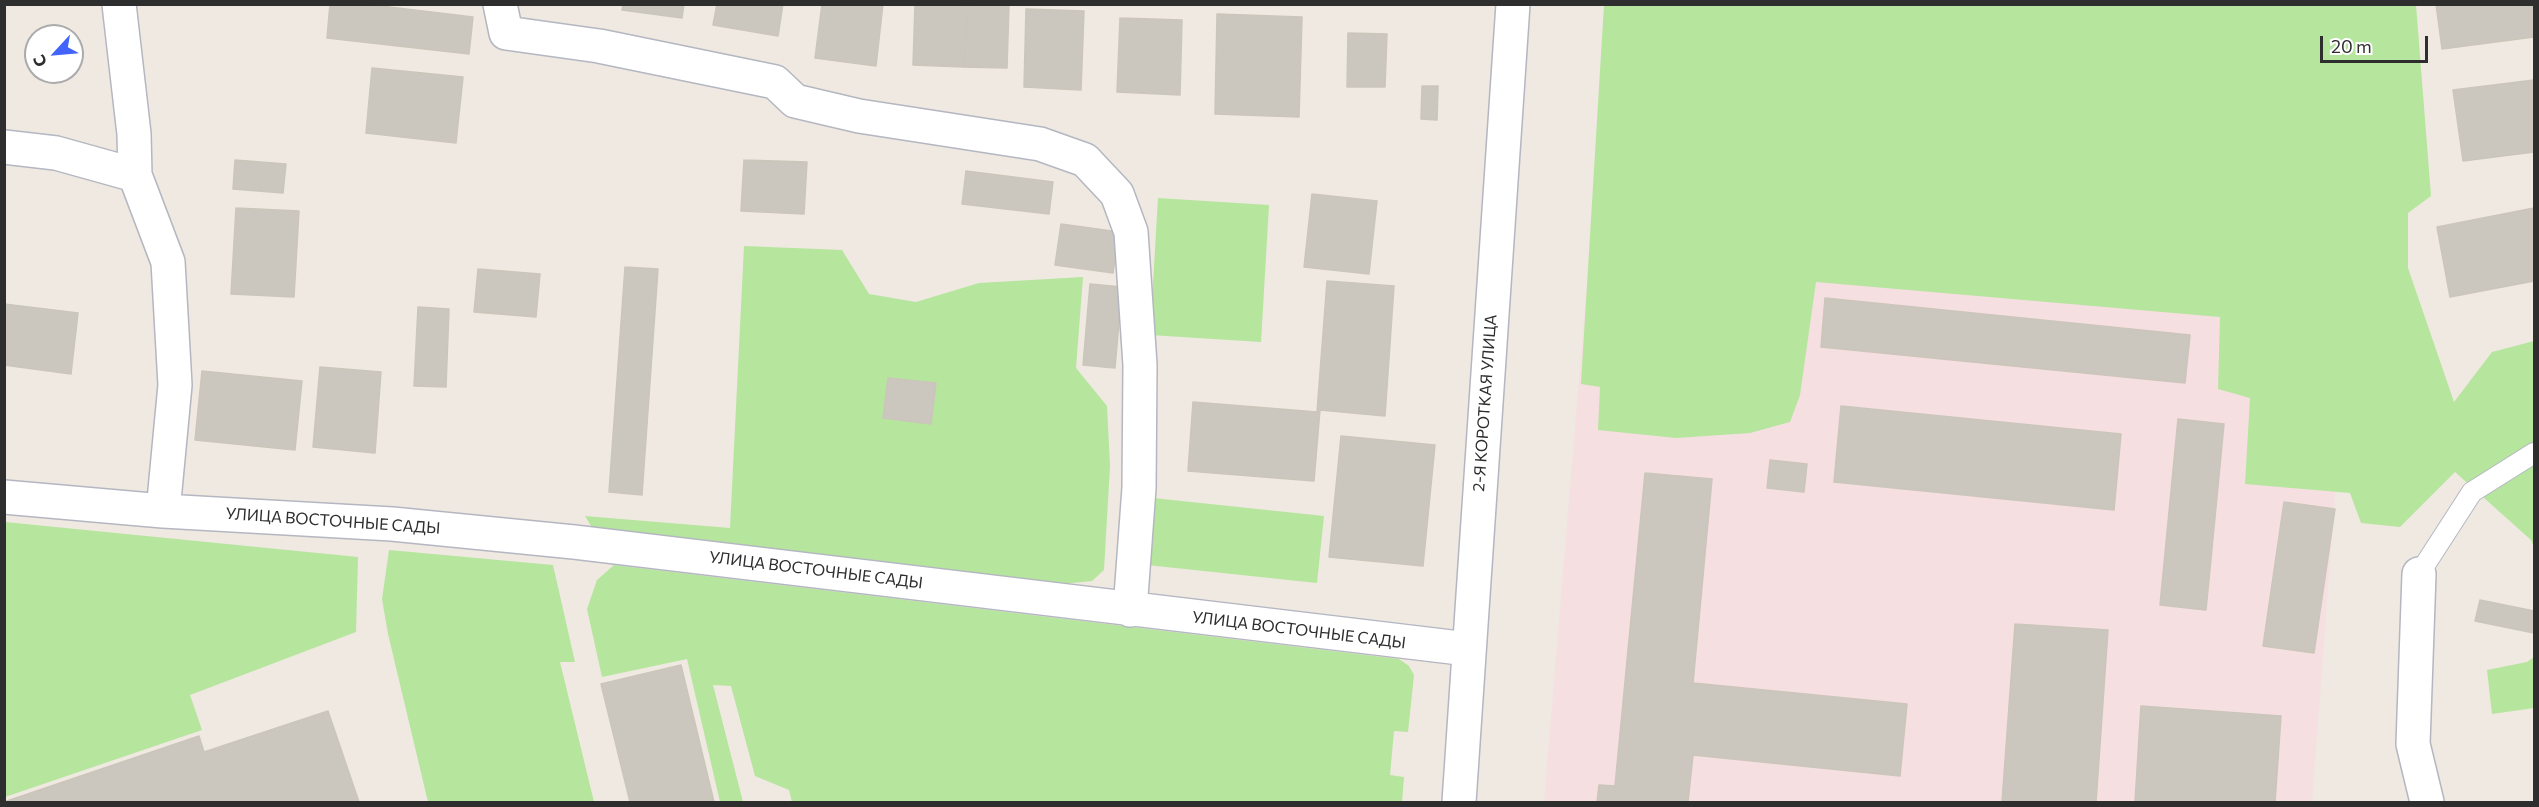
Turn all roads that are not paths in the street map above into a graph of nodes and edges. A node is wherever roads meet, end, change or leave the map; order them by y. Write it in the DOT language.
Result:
graph roads {
  1 [pos="119,4"];
  2 [pos="500,4"];
  3 [pos="1513,4"];
  4 [pos="4,147"];
  5 [pos="135,175"];
  6 [pos="2535,453"];
  7 [pos="4,497"];
  8 [pos="163,510"];
  9 [pos="2419,574"];
  10 [pos="1130,610"];
  11 [pos="1468,649"];
  12 [pos="1459,802"];
  13 [pos="2427,802"];
  1 -- 5 [label="street"];
  2 -- 10 [label="street"];
  3 -- 11 [label="street, 2-Я КОРОТКАЯ УЛИЦА"];
  4 -- 5 [label="street"];
  5 -- 8 [label="street"];
  6 -- 9 [label="lane"];
  7 -- 8 [label="street, УЛИЦА ВОСТОЧНЫЕ САДЫ"];
  8 -- 10 [label="street, УЛИЦА ВОСТОЧНЫЕ САДЫ"];
  9 -- 13 [label="street"];
  10 -- 11 [label="street, УЛИЦА ВОСТОЧНЫЕ САДЫ"];
  11 -- 12 [label="street, 2-Я КОРОТКАЯ УЛИЦА"];
}
